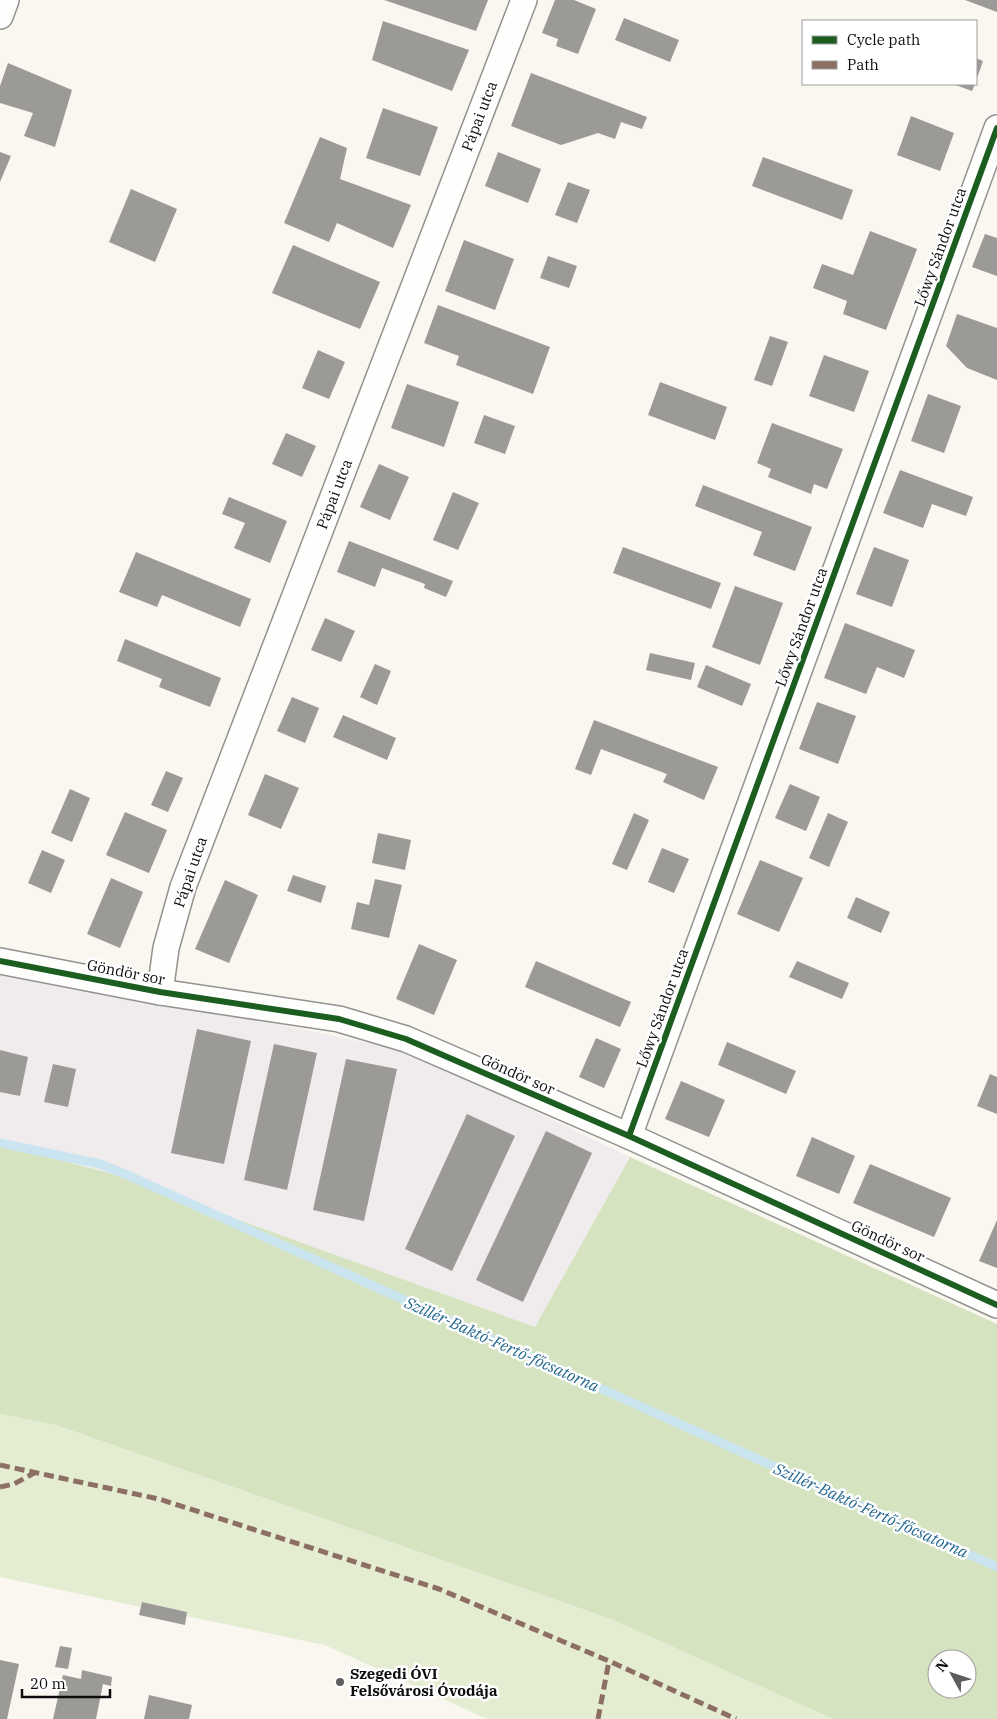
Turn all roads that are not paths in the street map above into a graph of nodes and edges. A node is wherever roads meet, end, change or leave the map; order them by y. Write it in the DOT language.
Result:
graph roads {
  1 [pos="6,0"];
  2 [pos="524,0"];
  3 [pos="0,16"];
  4 [pos="997,128"];
  5 [pos="0,960"];
  6 [pos="160,992"];
  7 [pos="629,1136"];
  8 [pos="997,1305"];
  1 -- 3 [label="street"];
  2 -- 6 [label="street, Pápai utca"];
  4 -- 7 [label="street, Lőwy Sándor utca"];
  5 -- 6 [label="street, Göndör sor"];
  6 -- 7 [label="street, Göndör sor"];
  7 -- 8 [label="street, Göndör sor"];
}
